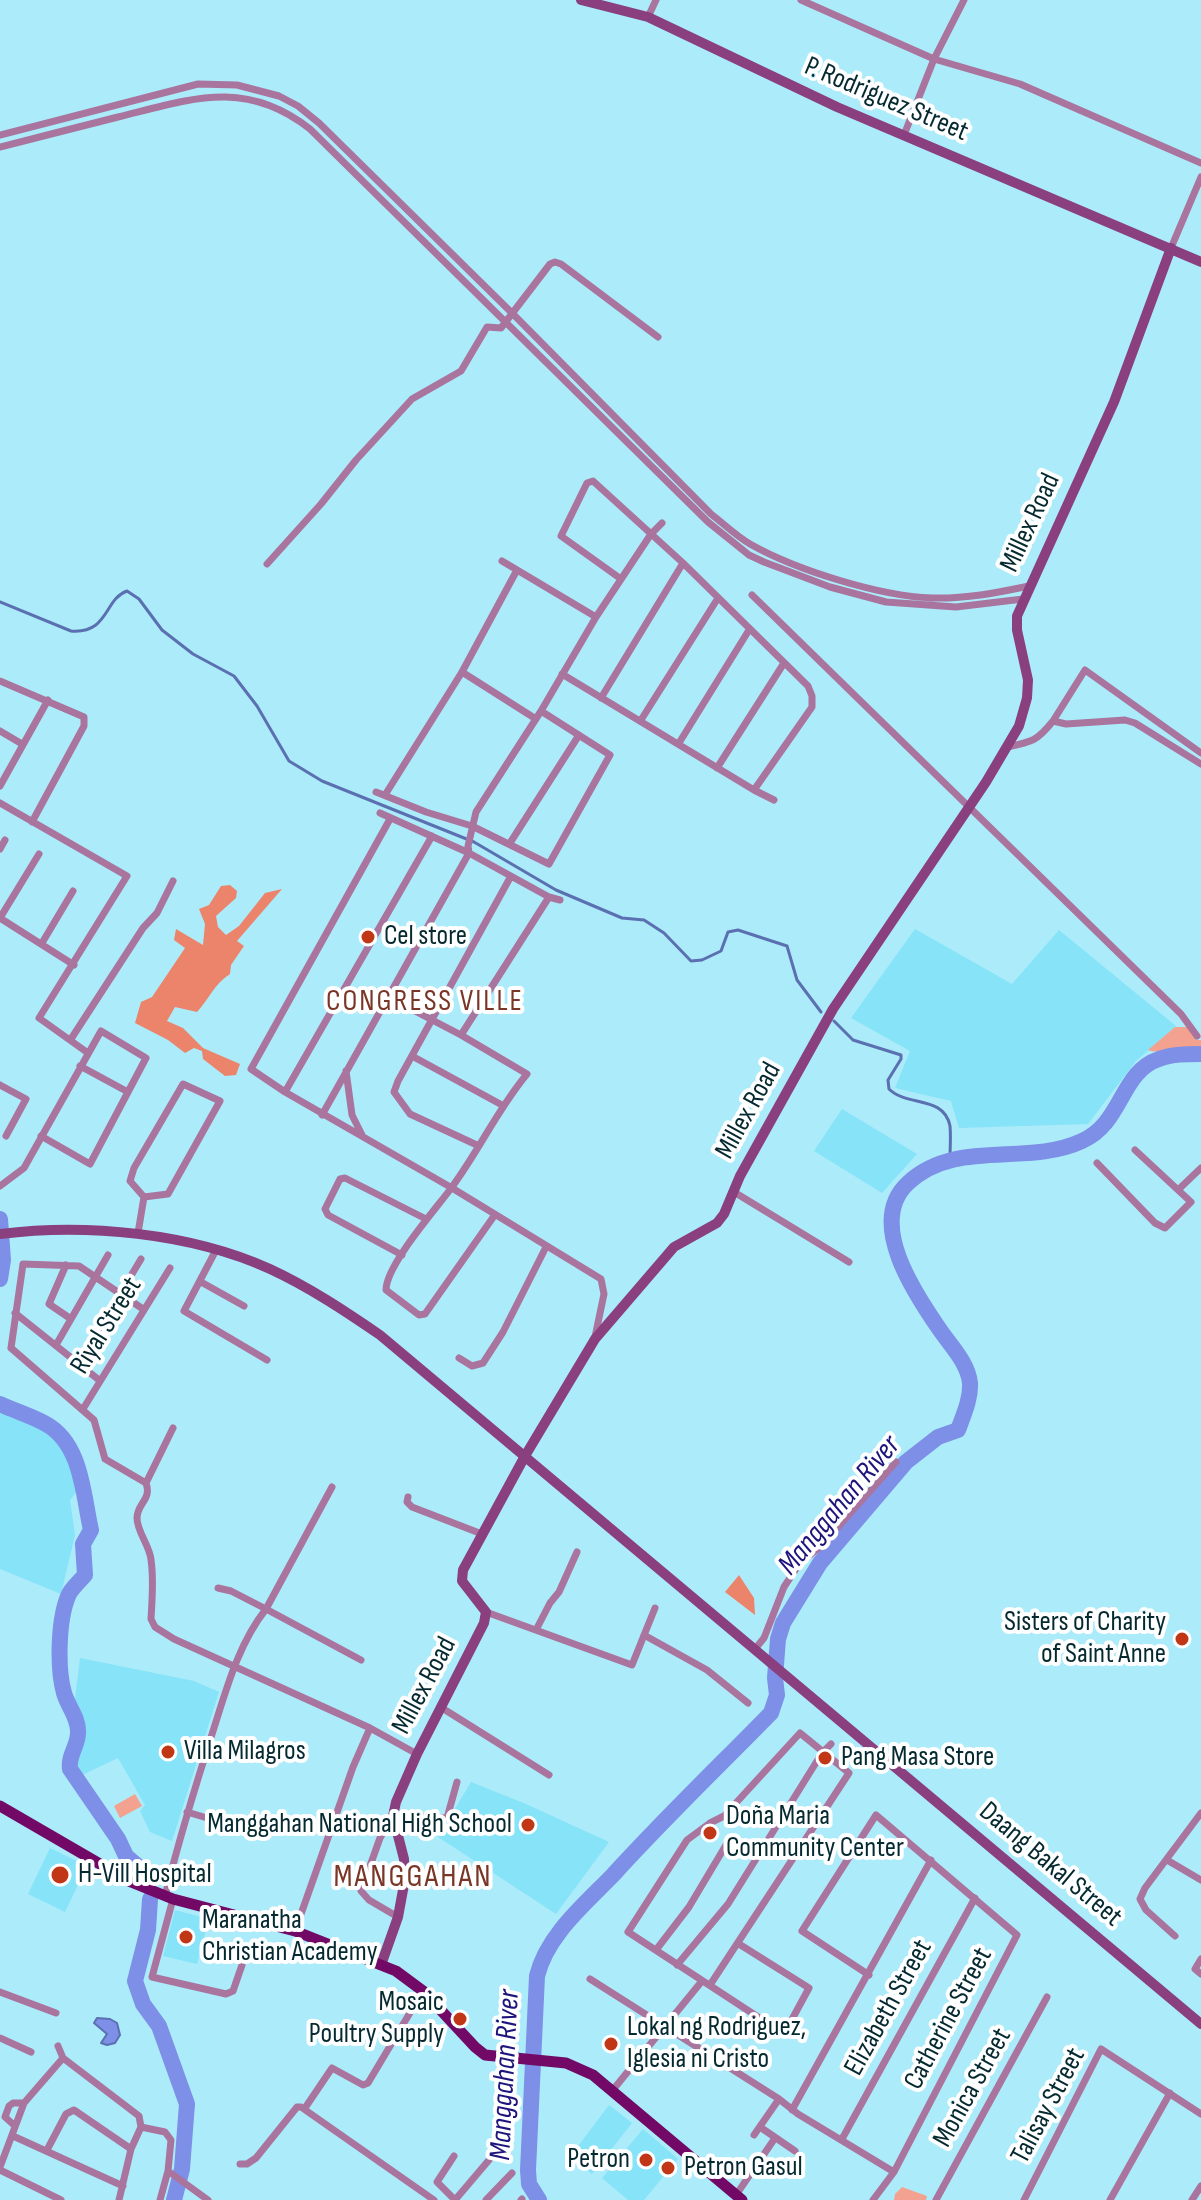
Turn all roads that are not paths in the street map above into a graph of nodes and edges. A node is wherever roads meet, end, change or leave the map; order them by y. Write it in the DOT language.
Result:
graph roads {
  1 [pos="581,0"];
  2 [pos="656,0"];
  3 [pos="801,0"];
  4 [pos="964,0"];
  5 [pos="648,17"];
  6 [pos="934,59"];
  7 [pos="0,135"];
  8 [pos="904,135"];
  9 [pos="0,147"];
  10 [pos="1201,163"];
  11 [pos="1201,177"];
  12 [pos="398,209"];
  13 [pos="1171,248"];
  14 [pos="1201,262"];
  15 [pos="513,314"];
  16 [pos="505,323"];
  17 [pos="658,337"];
  18 [pos="662,523"];
  19 [pos="651,534"];
  20 [pos="502,561"];
  21 [pos="683,563"];
  22 [pos="267,564"];
  23 [pos="517,570"];
  24 [pos="621,579"];
  25 [pos="1029,586"];
  26 [pos="752,595"];
  27 [pos="718,598"];
  28 [pos="1023,599"];
  29 [pos="596,617"];
  30 [pos="749,630"];
  31 [pos="784,663"];
  32 [pos="462,672"];
  33 [pos="562,674"];
  34 [pos="0,681"];
  35 [pos="601,698"];
  36 [pos="48,700"];
  37 [pos="538,715"];
  38 [pos="641,720"];
  39 [pos="1053,721"];
  40 [pos="0,731"];
  41 [pos="579,735"];
  42 [pos="679,743"];
  43 [pos="22,744"];
  44 [pos="1007,747"];
  45 [pos="1201,753"];
  46 [pos="1201,764"];
  47 [pos="717,768"];
  48 [pos="0,786"];
  49 [pos="754,790"];
  50 [pos="774,800"];
  51 [pos="0,803"];
  52 [pos="968,809"];
  53 [pos="380,813"];
  54 [pos="390,819"];
  55 [pos="32,822"];
  56 [pos="471,828"];
  57 [pos="432,836"];
  58 [pos="5,840"];
  59 [pos="510,843"];
  60 [pos="0,849"];
  61 [pos="469,850"];
  62 [pos="39,854"];
  63 [pos="511,876"];
  64 [pos="173,881"];
  65 [pos="73,891"];
  66 [pos="549,897"];
  67 [pos="560,900"];
  68 [pos="0,918"];
  69 [pos="42,943"];
  70 [pos="74,965"];
  71 [pos="390,998"];
  72 [pos="432,1018"];
  73 [pos="461,1035"];
  74 [pos="1197,1036"];
  75 [pos="71,1039"];
  76 [pos="88,1053"];
  77 [pos="412,1056"];
  78 [pos="80,1066"];
  79 [pos="346,1069"];
  80 [pos="0,1085"];
  81 [pos="128,1092"];
  82 [pos="285,1092"];
  83 [pos="502,1105"];
  84 [pos="322,1115"];
  85 [pos="6,1136"];
  86 [pos="41,1136"];
  87 [pos="364,1138"];
  88 [pos="479,1146"];
  89 [pos="1135,1150"];
  90 [pos="1097,1163"];
  91 [pos="1201,1168"];
  92 [pos="1,1185"];
  93 [pos="452,1188"];
  94 [pos="1179,1189"];
  95 [pos="734,1192"];
  96 [pos="144,1197"];
  97 [pos="494,1216"];
  98 [pos="426,1219"];
  99 [pos="3,1233"];
  100 [pos="138,1233"];
  101 [pos="546,1247"];
  102 [pos="216,1250"];
  103 [pos="108,1255"];
  104 [pos="402,1255"];
  105 [pos="141,1259"];
  106 [pos="849,1262"];
  107 [pos="66,1265"];
  108 [pos="170,1268"];
  109 [pos="96,1275"];
  110 [pos="201,1282"];
  111 [pos="121,1293"];
  112 [pos="244,1306"];
  113 [pos="143,1309"];
  114 [pos="15,1313"];
  115 [pos="71,1319"];
  116 [pos="595,1339"];
  117 [pos="56,1345"];
  118 [pos="0,1347"];
  119 [pos="11,1348"];
  120 [pos="459,1358"];
  121 [pos="267,1360"];
  122 [pos="78,1364"];
  123 [pos="99,1380"];
  124 [pos="83,1409"];
  125 [pos="173,1428"];
  126 [pos="525,1456"];
  127 [pos="896,1462"];
  128 [pos="146,1483"];
  129 [pos="332,1487"];
  130 [pos="408,1497"];
  131 [pos="482,1534"];
  132 [pos="577,1552"];
  133 [pos="218,1588"];
  134 [pos="655,1608"];
  135 [pos="266,1609"];
  136 [pos="486,1612"];
  137 [pos="536,1630"];
  138 [pos="644,1635"];
  139 [pos="756,1650"];
  140 [pos="361,1660"];
  141 [pos="235,1665"];
  142 [pos="748,1703"];
  143 [pos="442,1708"];
  144 [pos="370,1728"];
  145 [pos="831,1744"];
  146 [pos="822,1753"];
  147 [pos="417,1754"];
  148 [pos="549,1775"];
  149 [pos="457,1782"];
  150 [pos="0,1806"];
  151 [pos="187,1812"];
  152 [pos="1201,1813"];
  153 [pos="393,1816"];
  154 [pos="251,1831"];
  155 [pos="726,1845"];
  156 [pos="931,1860"];
  157 [pos="1167,1860"];
  158 [pos="1201,1880"];
  159 [pos="169,1897"];
  160 [pos="975,1898"];
  161 [pos="398,1917"];
  162 [pos="295,1931"];
  163 [pos="1175,1936"];
  164 [pos="739,1944"];
  165 [pos="656,1950"];
  166 [pos="1201,1959"];
  167 [pos="242,1965"];
  168 [pos="381,1965"];
  169 [pos="677,1965"];
  170 [pos="1201,1974"];
  171 [pos="869,1975"];
  172 [pos="590,1979"];
  173 [pos="706,1983"];
  174 [pos="423,1991"];
  175 [pos="0,1992"];
  176 [pos="1047,1997"];
  177 [pos="56,2013"];
  178 [pos="1201,2024"];
  179 [pos="665,2027"];
  180 [pos="0,2038"];
  181 [pos="58,2046"];
  182 [pos="31,2052"];
  183 [pos="63,2058"];
  184 [pos="612,2091"];
  185 [pos="1170,2093"];
  186 [pos="779,2099"];
  187 [pos="24,2103"];
  188 [pos="305,2108"];
  189 [pos="792,2110"];
  190 [pos="1201,2114"];
  191 [pos="15,2126"];
  192 [pos="141,2127"];
  193 [pos="760,2127"];
  194 [pos="754,2135"];
  195 [pos="13,2136"];
  196 [pos="775,2138"];
  197 [pos="842,2139"];
  198 [pos="131,2149"];
  199 [pos="47,2150"];
  200 [pos="795,2151"];
  201 [pos="454,2156"];
  202 [pos="489,2160"];
  203 [pos="240,2164"];
  204 [pos="0,2168"];
  205 [pos="168,2171"];
  206 [pos="894,2172"];
  207 [pos="512,2173"];
  208 [pos="123,2186"];
  209 [pos="1201,2186"];
  210 [pos="739,2198"];
  211 [pos="1195,2199"];
  212 [pos="61,2200"];
  213 [pos="119,2200"];
  214 [pos="160,2200"];
  215 [pos="208,2200"];
  216 [pos="434,2200"];
  217 [pos="454,2200"];
  218 [pos="486,2200"];
  219 [pos="873,2200"];
  220 [pos="936,2200"];
  221 [pos="1024,2200"];
  222 [pos="1110,2200"];
  1 -- 5 [label="street, P. Rodriguez Street"];
  2 -- 5 [label="street"];
  3 -- 6 [label="street"];
  4 -- 6 [label="street"];
  5 -- 8 [label="street, P. Rodriguez Street"];
  6 -- 8 [label="street"];
  6 -- 10 [label="street"];
  7 -- 12 [label="street"];
  8 -- 13 [label="street, P. Rodriguez Street"];
  9 -- 12 [label="street"];
  11 -- 13 [label="street"];
  12 -- 15 [label="street"];
  12 -- 16 [label="street"];
  13 -- 14 [label="street, P. Rodriguez Street"];
  13 -- 25 [label="street, Millex Road"];
  15 -- 16 [label="street"];
  15 -- 17 [label="street"];
  15 -- 25 [label="street"];
  16 -- 22 [label="street"];
  16 -- 28 [label="street"];
  18 -- 19 [label="street"];
  19 -- 21 [label="street"];
  19 -- 24 [label="street"];
  19 -- 24 [label="street"];
  20 -- 23 [label="street"];
  21 -- 27 [label="street"];
  21 -- 35 [label="street"];
  23 -- 29 [label="street"];
  23 -- 32 [label="street"];
  24 -- 29 [label="street"];
  25 -- 28 [label="street, Millex Road"];
  26 -- 52 [label="street"];
  27 -- 30 [label="street"];
  27 -- 38 [label="street"];
  28 -- 44 [label="street, Millex Road"];
  29 -- 33 [label="street"];
  30 -- 31 [label="street"];
  30 -- 42 [label="street"];
  31 -- 47 [label="street"];
  31 -- 49 [label="street"];
  32 -- 37 [label="street"];
  32 -- 56 [label="street"];
  33 -- 35 [label="street"];
  33 -- 37 [label="street"];
  34 -- 36 [label="street"];
  35 -- 38 [label="street"];
  36 -- 43 [label="street"];
  36 -- 55 [label="street"];
  37 -- 41 [label="street"];
  37 -- 56 [label="street"];
  38 -- 42 [label="street"];
  39 -- 44 [label="street"];
  39 -- 45 [label="street"];
  39 -- 46 [label="street"];
  40 -- 43 [label="street"];
  41 -- 59 [label="street"];
  41 -- 59 [label="street"];
  42 -- 47 [label="street"];
  43 -- 48 [label="street"];
  44 -- 52 [label="street, Millex Road"];
  47 -- 49 [label="street"];
  49 -- 50 [label="street"];
  51 -- 55 [label="street"];
  52 -- 74 [label="street"];
  52 -- 95 [label="street, Millex Road"];
  53 -- 54 [label="street"];
  54 -- 57 [label="street"];
  54 -- 82 [label="street"];
  55 -- 70 [label="street"];
  56 -- 59 [label="street"];
  56 -- 61 [label="street"];
  57 -- 61 [label="street"];
  57 -- 82 [label="street"];
  58 -- 60 [label="street"];
  61 -- 63 [label="street"];
  61 -- 71 [label="street"];
  62 -- 68 [label="street"];
  63 -- 66 [label="street"];
  63 -- 72 [label="street"];
  64 -- 75 [label="street"];
  65 -- 69 [label="street"];
  66 -- 67 [label="street"];
  66 -- 73 [label="street"];
  68 -- 69 [label="street"];
  69 -- 70 [label="street"];
  70 -- 75 [label="street"];
  71 -- 72 [label="street"];
  71 -- 79 [label="street"];
  72 -- 73 [label="street"];
  72 -- 77 [label="street"];
  73 -- 83 [label="street"];
  75 -- 76 [label="street"];
  76 -- 78 [label="street"];
  76 -- 81 [label="street"];
  77 -- 83 [label="street"];
  77 -- 88 [label="street"];
  78 -- 81 [label="street"];
  78 -- 86 [label="street"];
  79 -- 84 [label="street"];
  79 -- 87 [label="street"];
  80 -- 85 [label="street"];
  81 -- 86 [label="street"];
  82 -- 84 [label="street"];
  83 -- 88 [label="street"];
  84 -- 87 [label="street"];
  86 -- 92 [label="street"];
  87 -- 93 [label="street"];
  88 -- 93 [label="street"];
  89 -- 94 [label="street"];
  90 -- 94 [label="street"];
  91 -- 94 [label="street"];
  93 -- 97 [label="street"];
  93 -- 98 [label="street"];
  95 -- 106 [label="street"];
  95 -- 116 [label="street, Millex Road"];
  96 -- 96 [label="street"];
  96 -- 100 [label="street"];
  97 -- 101 [label="street"];
  97 -- 104 [label="street"];
  98 -- 104 [label="street"];
  98 -- 104 [label="street"];
  99 -- 100 [label="street, Daang Bakal Street"];
  100 -- 102 [label="street, Daang Bakal Street"];
  101 -- 116 [label="street"];
  101 -- 120 [label="street"];
  102 -- 110 [label="street"];
  102 -- 126 [label="street, Daang Bakal Street"];
  103 -- 109 [label="street"];
  105 -- 111 [label="street"];
  107 -- 109 [label="street"];
  107 -- 114 [label="street"];
  107 -- 115 [label="street"];
  108 -- 113 [label="street, Riyal Street"];
  109 -- 111 [label="street"];
  109 -- 115 [label="street"];
  110 -- 112 [label="street"];
  110 -- 121 [label="street"];
  111 -- 113 [label="street"];
  111 -- 122 [label="street"];
  113 -- 123 [label="street, Riyal Street"];
  114 -- 117 [label="street"];
  114 -- 119 [label="street"];
  115 -- 117 [label="street"];
  116 -- 126 [label="street, Millex Road"];
  117 -- 122 [label="street"];
  118 -- 119 [label="street"];
  119 -- 124 [label="street"];
  122 -- 123 [label="street"];
  123 -- 124 [label="street, Riyal Street"];
  124 -- 128 [label="street"];
  125 -- 128 [label="street"];
  126 -- 131 [label="street, Millex Road"];
  126 -- 139 [label="street, Daang Bakal Street"];
  127 -- 139 [label="street"];
  128 -- 141 [label="street"];
  129 -- 135 [label="street"];
  130 -- 131 [label="street"];
  131 -- 136 [label="street, Millex Road"];
  132 -- 137 [label="street"];
  133 -- 135 [label="street"];
  134 -- 138 [label="street"];
  135 -- 140 [label="street"];
  135 -- 141 [label="street"];
  136 -- 137 [label="street"];
  136 -- 143 [label="street, Millex Road"];
  137 -- 138 [label="street"];
  138 -- 142 [label="street"];
  139 -- 178 [label="street, Daang Bakal Street"];
  141 -- 144 [label="street"];
  141 -- 151 [label="street"];
  143 -- 147 [label="street, Millex Road"];
  143 -- 148 [label="street"];
  144 -- 147 [label="street"];
  144 -- 162 [label="street"];
  145 -- 146 [label="street"];
  146 -- 164 [label="street"];
  146 -- 165 [label="street"];
  146 -- 169 [label="street"];
  147 -- 153 [label="street, Millex Road"];
  149 -- 153 [label="street"];
  150 -- 159 [label="main road"];
  151 -- 154 [label="street"];
  151 -- 159 [label="street"];
  152 -- 157 [label="street"];
  153 -- 161 [label="street"];
  153 -- 161 [label="street"];
  155 -- 165 [label="street"];
  156 -- 160 [label="street, Catherine Street"];
  156 -- 171 [label="street"];
  156 -- 171 [label="street, Catherine Street"];
  157 -- 158 [label="street"];
  157 -- 163 [label="street"];
  159 -- 162 [label="main road"];
  159 -- 167 [label="street"];
  160 -- 197 [label="street, Elizabeth Street"];
  160 -- 206 [label="street, Catherine Street"];
  161 -- 168 [label="street"];
  162 -- 168 [label="main road"];
  164 -- 173 [label="street"];
  164 -- 173 [label="street"];
  165 -- 169 [label="street"];
  166 -- 170 [label="street"];
  168 -- 174 [label="main road"];
  169 -- 173 [label="street"];
  171 -- 189 [label="street"];
  172 -- 179 [label="street"];
  173 -- 179 [label="street"];
  174 -- 184 [label="main road"];
  174 -- 188 [label="street"];
  175 -- 177 [label="street"];
  176 -- 220 [label="street, Monica Street"];
  179 -- 184 [label="street"];
  179 -- 186 [label="street"];
  180 -- 182 [label="street"];
  181 -- 183 [label="street"];
  183 -- 187 [label="street"];
  183 -- 192 [label="street"];
  184 -- 210 [label="main road"];
  185 -- 190 [label="street, Talisay Street"];
  185 -- 221 [label="street, Talisay Street"];
  185 -- 222 [label="street"];
  186 -- 189 [label="street"];
  186 -- 193 [label="street"];
  187 -- 191 [label="street"];
  187 -- 191 [label="street"];
  188 -- 203 [label="street"];
  188 -- 216 [label="street"];
  189 -- 197 [label="street"];
  191 -- 195 [label="street"];
  192 -- 198 [label="street"];
  192 -- 205 [label="street"];
  193 -- 194 [label="street"];
  193 -- 196 [label="street"];
  195 -- 199 [label="street"];
  195 -- 204 [label="street"];
  196 -- 200 [label="street"];
  196 -- 210 [label="street"];
  197 -- 206 [label="street"];
  198 -- 199 [label="street"];
  198 -- 208 [label="street"];
  199 -- 208 [label="street"];
  201 -- 217 [label="street"];
  202 -- 217 [label="street"];
  204 -- 212 [label="street"];
  205 -- 214 [label="street"];
  205 -- 215 [label="street"];
  206 -- 219 [label="street, Catherine Street"];
  207 -- 218 [label="street"];
  208 -- 213 [label="street"];
  209 -- 211 [label="street"];
}
